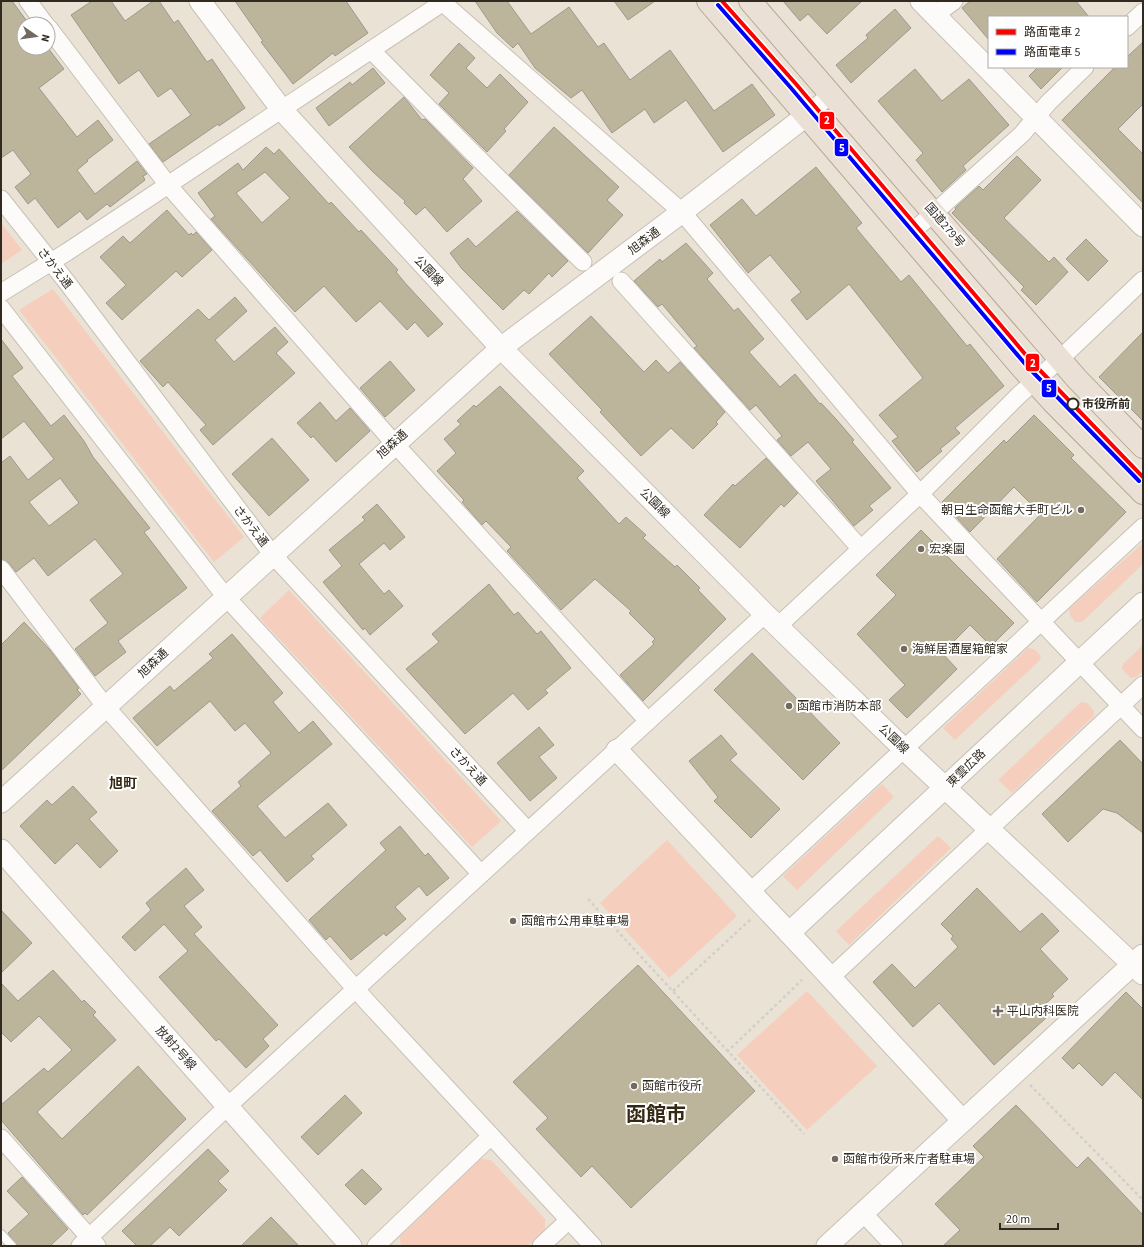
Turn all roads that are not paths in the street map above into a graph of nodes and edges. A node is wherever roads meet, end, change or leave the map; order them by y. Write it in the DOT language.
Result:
graph roads {
  1 [pos="28,1"];
  2 [pos="200,1"];
  3 [pos="708,1"];
  4 [pos="750,1"];
  5 [pos="954,1"];
  6 [pos="443,2"];
  7 [pos="928,8"];
  8 [pos="1143,12"];
  9 [pos="39,16"];
  10 [pos="1128,26"];
  11 [pos="56,38"];
  12 [pos="371,50"];
  13 [pos="1084,68"];
  14 [pos="831,94"];
  15 [pos="282,110"];
  16 [pos="807,115"];
  17 [pos="1036,118"];
  18 [pos="168,185"];
  19 [pos="1,199"];
  20 [pos="682,212"];
  21 [pos="934,213"];
  22 [pos="1143,226"];
  23 [pos="909,234"];
  24 [pos="50,262"];
  25 [pos="583,262"];
  26 [pos="1143,280"];
  27 [pos="622,281"];
  28 [pos="1,293"];
  29 [pos="1,308"];
  30 [pos="500,348"];
  31 [pos="1060,359"];
  32 [pos="1035,382"];
  33 [pos="394,443"];
  34 [pos="1143,447"];
  35 [pos="1143,493"];
  36 [pos="920,494"];
  37 [pos="1143,527"];
  38 [pos="860,548"];
  39 [pos="272,554"];
  40 [pos="1,569"];
  41 [pos="225,596"];
  42 [pos="1143,603"];
  43 [pos="771,620"];
  44 [pos="1042,622"];
  45 [pos="1079,662"];
  46 [pos="1143,685"];
  47 [pos="1121,705"];
  48 [pos="105,706"];
  49 [pos="648,721"];
  50 [pos="1143,729"];
  51 [pos="904,749"];
  52 [pos="617,750"];
  53 [pos="945,788"];
  54 [pos="1,802"];
  55 [pos="989,830"];
  56 [pos="528,831"];
  57 [pos="1,850"];
  58 [pos="481,874"];
  59 [pos="750,892"];
  60 [pos="789,933"];
  61 [pos="1140,964"];
  62 [pos="830,978"];
  63 [pos="357,990"];
  64 [pos="228,1106"];
  65 [pos="963,1121"];
  66 [pos="491,1136"];
  67 [pos="1,1138"];
  68 [pos="863,1213"];
  69 [pos="569,1220"];
  70 [pos="1,1234"];
  71 [pos="89,1243"];
  72 [pos="12,1246"];
  73 [pos="351,1246"];
  74 [pos="376,1246"];
  75 [pos="541,1246"];
  76 [pos="593,1246"];
  77 [pos="827,1246"];
  78 [pos="894,1246"];
  1 -- 9 [label="street"];
  2 -- 15 [label="street, 公園線"];
  3 -- 16 [label="highway"];
  4 -- 14 [label="highway, 国道279号"];
  5 -- 7 [label="street"];
  6 -- 12 [label="street"];
  6 -- 20 [label="street"];
  7 -- 17 [label="street"];
  8 -- 10 [label="street"];
  11 -- 18 [label="street"];
  12 -- 15 [label="street"];
  12 -- 25 [label="street"];
  13 -- 17 [label="street"];
  14 -- 16 [label="street"];
  14 -- 21 [label="highway, 国道279号"];
  15 -- 18 [label="street"];
  15 -- 30 [label="street, 公園線"];
  16 -- 20 [label="street, 旭森通"];
  16 -- 23 [label="highway"];
  17 -- 21 [label="street"];
  17 -- 22 [label="street"];
  18 -- 24 [label="street"];
  18 -- 33 [label="street"];
  19 -- 24 [label="street, さかえ通"];
  20 -- 30 [label="street, 旭森通"];
  20 -- 36 [label="street"];
  21 -- 23 [label="street"];
  21 -- 31 [label="highway, 国道279号"];
  23 -- 32 [label="highway"];
  24 -- 28 [label="street"];
  24 -- 39 [label="street, さかえ通"];
  26 -- 31 [label="street"];
  27 -- 38 [label="street"];
  29 -- 41 [label="street"];
  30 -- 33 [label="street, 旭森通"];
  30 -- 43 [label="street, 公園線"];
  31 -- 32 [label="street"];
  31 -- 34 [label="highway, 国道279号"];
  32 -- 35 [label="highway"];
  32 -- 36 [label="street"];
  33 -- 39 [label="street, 旭森通"];
  33 -- 49 [label="street"];
  36 -- 38 [label="street"];
  36 -- 44 [label="street"];
  37 -- 44 [label="street"];
  38 -- 43 [label="street"];
  39 -- 41 [label="street, 旭森通"];
  39 -- 56 [label="street, さかえ通"];
  40 -- 48 [label="street"];
  41 -- 48 [label="street, 旭森通"];
  41 -- 58 [label="street"];
  42 -- 45 [label="street, 東雲広路"];
  43 -- 49 [label="street"];
  43 -- 51 [label="street, 公園線"];
  44 -- 45 [label="street"];
  44 -- 51 [label="street"];
  45 -- 47 [label="street"];
  45 -- 53 [label="street, 東雲広路"];
  46 -- 47 [label="street"];
  47 -- 50 [label="street"];
  47 -- 55 [label="street"];
  48 -- 54 [label="street, 旭森通"];
  48 -- 63 [label="street"];
  49 -- 52 [label="street"];
  51 -- 53 [label="street, 公園線"];
  51 -- 59 [label="street"];
  52 -- 56 [label="street"];
  52 -- 59 [label="street"];
  53 -- 55 [label="street, 公園線"];
  53 -- 60 [label="street, 東雲広路"];
  55 -- 61 [label="street, 公園線"];
  55 -- 62 [label="street"];
  56 -- 58 [label="street"];
  57 -- 64 [label="street, 放射2号線"];
  58 -- 63 [label="street"];
  59 -- 60 [label="street"];
  60 -- 62 [label="street"];
  61 -- 65 [label="street"];
  62 -- 65 [label="street"];
  63 -- 64 [label="street"];
  63 -- 66 [label="street"];
  64 -- 71 [label="street"];
  64 -- 73 [label="street, 放射2号線"];
  65 -- 68 [label="street"];
  66 -- 69 [label="street"];
  66 -- 74 [label="street"];
  67 -- 71 [label="street"];
  68 -- 77 [label="street"];
  68 -- 78 [label="street"];
  69 -- 75 [label="street"];
  69 -- 76 [label="street"];
  70 -- 72 [label="lane"];
}
